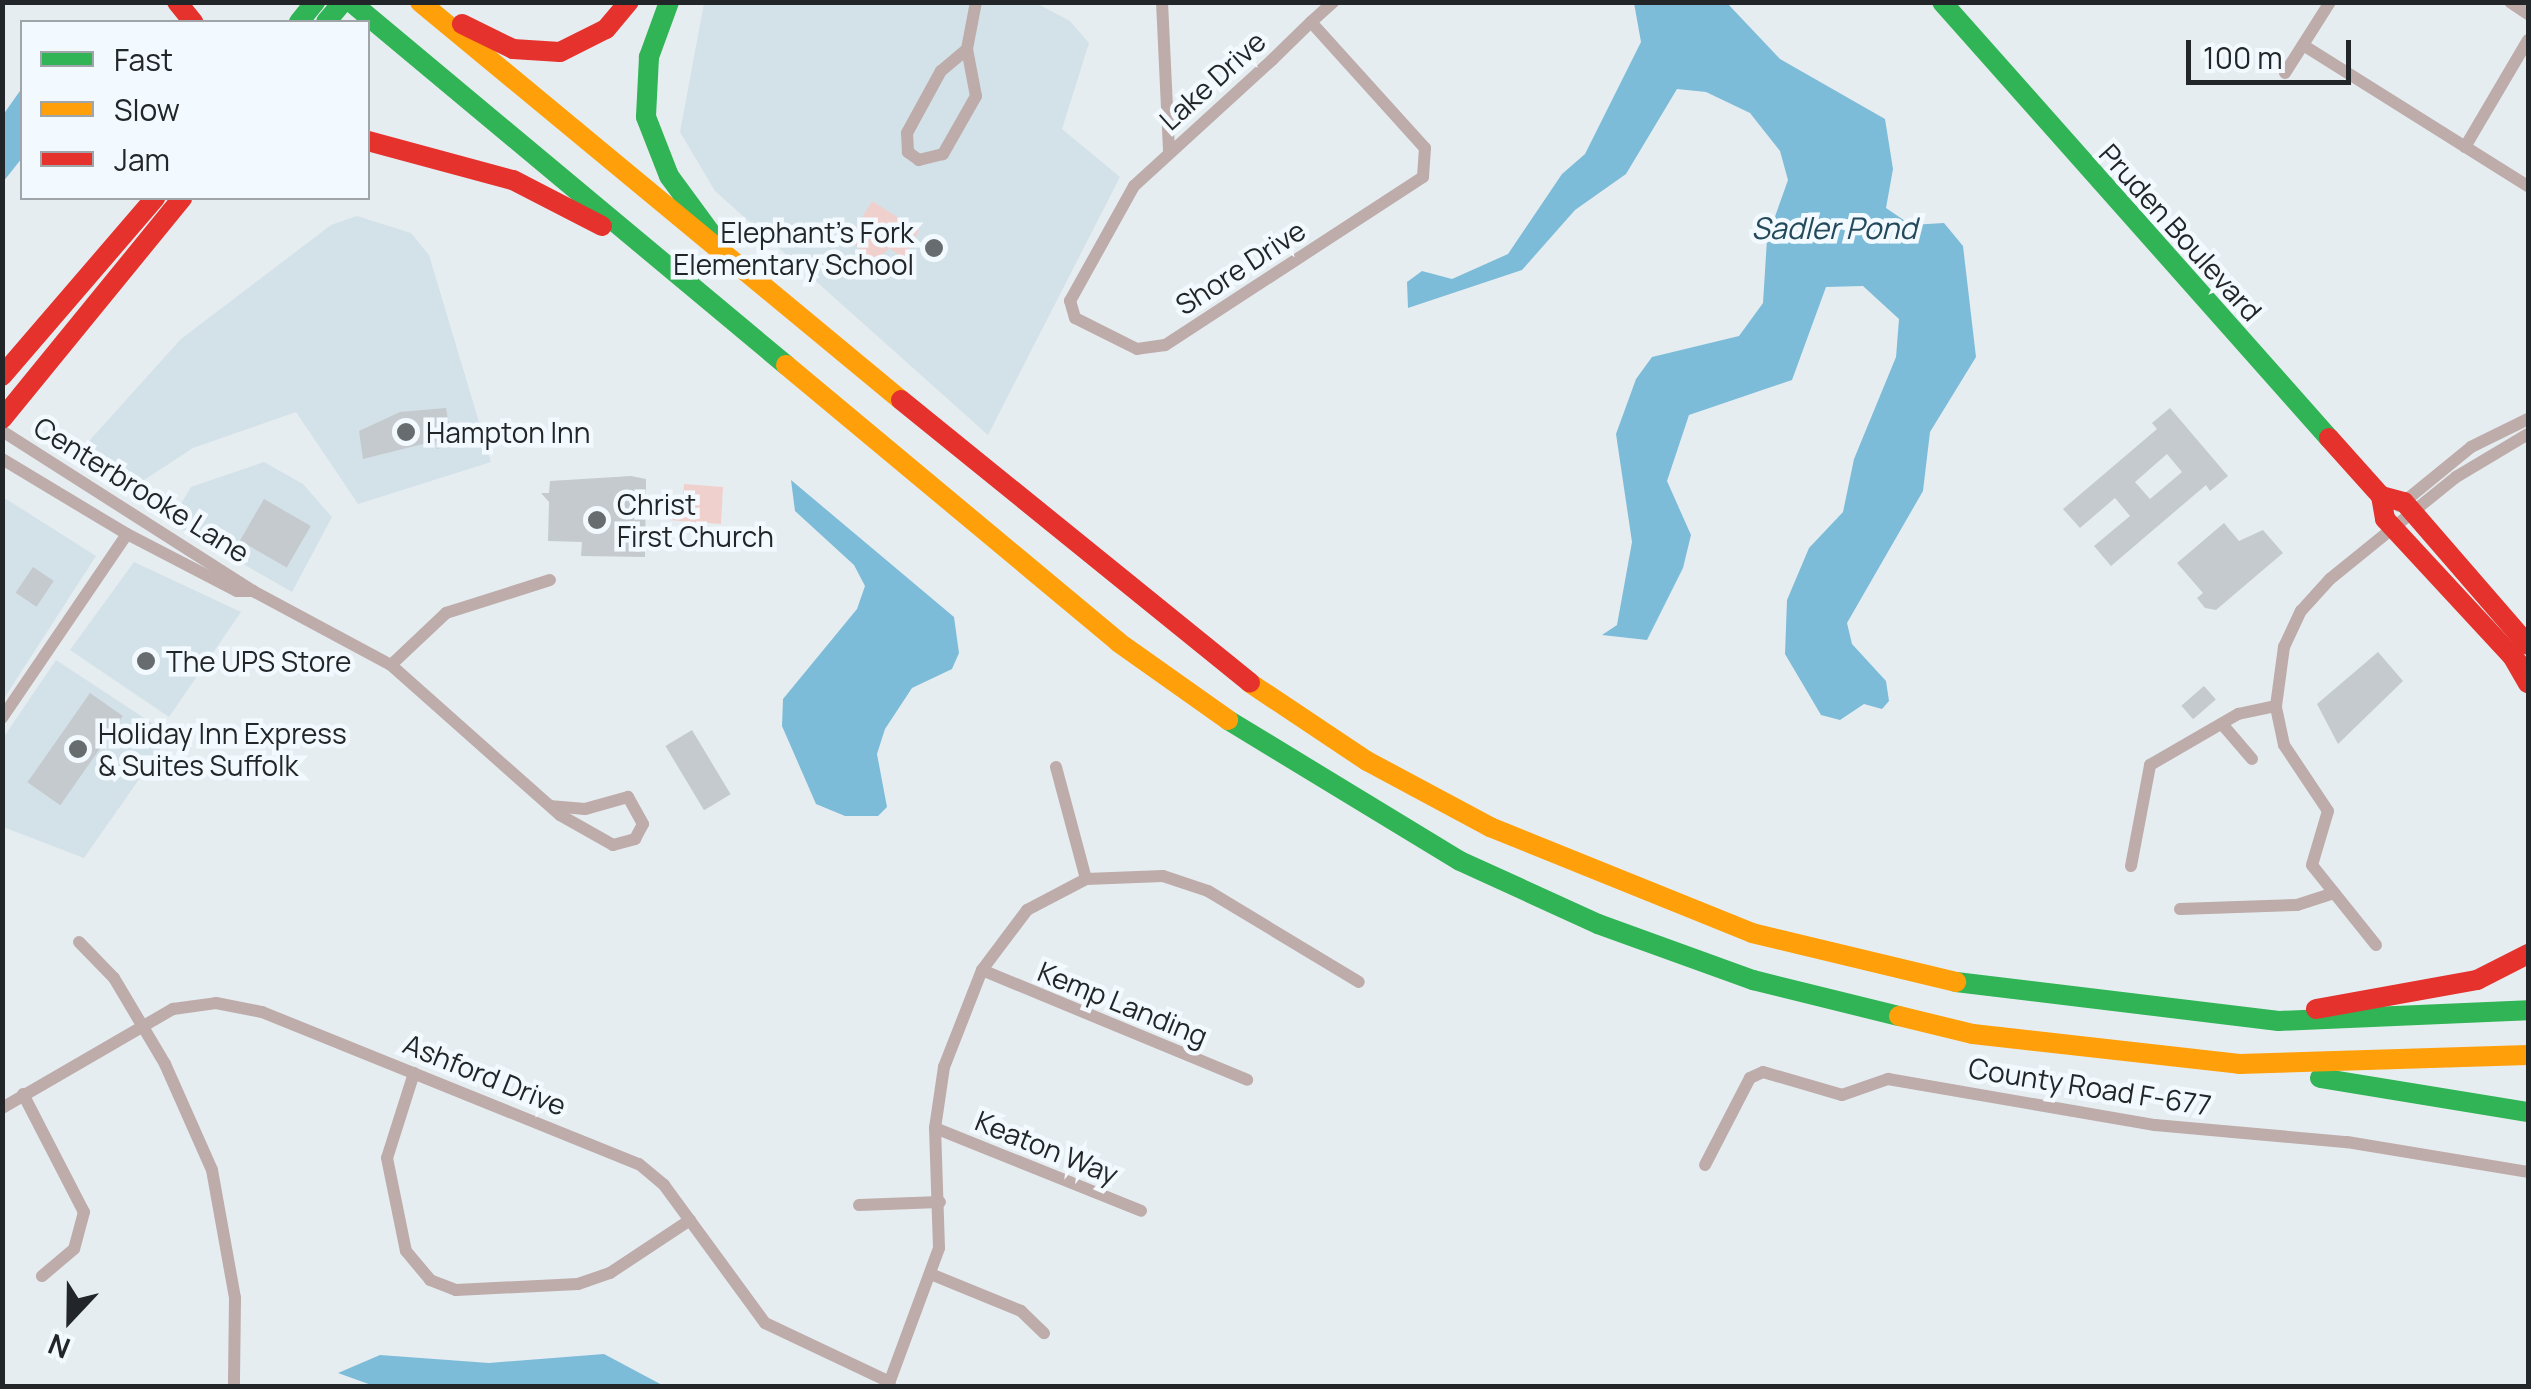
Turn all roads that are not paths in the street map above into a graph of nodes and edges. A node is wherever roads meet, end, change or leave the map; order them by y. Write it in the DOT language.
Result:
graph roads {
  1 [pos="351,2"];
  2 [pos="420,2"];
  3 [pos="432,2"];
  4 [pos="629,2"];
  5 [pos="670,2"];
  6 [pos="976,2"];
  7 [pos="1162,2"];
  8 [pos="1333,2"];
  9 [pos="1942,2"];
  10 [pos="2330,2"];
  11 [pos="2510,2"];
  12 [pos="2528,14"];
  13 [pos="1311,22"];
  14 [pos="2528,40"];
  15 [pos="2303,45"];
  16 [pos="967,49"];
  17 [pos="2285,73"];
  18 [pos="370,143"];
  19 [pos="2465,146"];
  20 [pos="1168,152"];
  21 [pos="2528,186"];
  22 [pos="153,200"];
  23 [pos="180,200"];
  24 [pos="740,270"];
  25 [pos="734,321"];
  26 [pos="2,376"];
  27 [pos="2,418"];
  28 [pos="2528,419"];
  29 [pos="2,430"];
  30 [pos="2528,434"];
  31 [pos="2,459"];
  32 [pos="2381,496"];
  33 [pos="2409,507"];
  34 [pos="2387,529"];
  35 [pos="127,534"];
  36 [pos="550,580"];
  37 [pos="252,591"];
  38 [pos="2520,650"];
  39 [pos="391,664"];
  40 [pos="2528,675"];
  41 [pos="2528,683"];
  42 [pos="2276,706"];
  43 [pos="2,718"];
  44 [pos="2222,724"];
  45 [pos="2252,759"];
  46 [pos="1056,767"];
  47 [pos="552,806"];
  48 [pos="2131,866"];
  49 [pos="1086,879"];
  50 [pos="2334,894"];
  51 [pos="2180,909"];
  52 [pos="78,942"];
  53 [pos="2376,946"];
  54 [pos="2528,954"];
  55 [pos="982,970"];
  56 [pos="1359,982"];
  57 [pos="2093,1007"];
  58 [pos="2528,1010"];
  59 [pos="140,1024"];
  60 [pos="2528,1055"];
  61 [pos="2158,1058"];
  62 [pos="414,1073"];
  63 [pos="1247,1080"];
  64 [pos="23,1094"];
  65 [pos="2,1108"];
  66 [pos="2528,1112"];
  67 [pos="935,1128"];
  68 [pos="1704,1165"];
  69 [pos="2528,1172"];
  70 [pos="940,1202"];
  71 [pos="859,1205"];
  72 [pos="1141,1212"];
  73 [pos="690,1220"];
  74 [pos="933,1274"];
  75 [pos="42,1276"];
  76 [pos="1044,1333"];
  77 [pos="889,1384"];
  78 [pos="234,1386"];
  1 -- 25 [label="main road"];
  2 -- 24 [label="main road"];
  3 -- 4 [label="main road"];
  5 -- 24 [label="main road"];
  6 -- 16 [label="street"];
  7 -- 20 [label="street"];
  8 -- 13 [label="street, Lake Drive"];
  9 -- 32 [label="main road, Pruden Boulevard"];
  10 -- 15 [label="street"];
  11 -- 12 [label="street"];
  13 -- 20 [label="street, Lake Drive"];
  13 -- 20 [label="street, Shore Drive"];
  14 -- 19 [label="street"];
  15 -- 17 [label="street"];
  15 -- 19 [label="street"];
  16 -- 16 [label="street"];
  18 -- 25 [label="main road"];
  19 -- 21 [label="street"];
  22 -- 26 [label="main road"];
  23 -- 27 [label="main road"];
  24 -- 57 [label="main road"];
  25 -- 61 [label="main road"];
  28 -- 33 [label="street"];
  29 -- 37 [label="street, Centerbrooke Lane"];
  30 -- 33 [label="street"];
  31 -- 35 [label="street, Centerbrooke Lane"];
  32 -- 33 [label="main road"];
  32 -- 34 [label="main road"];
  33 -- 34 [label="street"];
  33 -- 38 [label="main road"];
  34 -- 38 [label="main road"];
  34 -- 42 [label="street"];
  35 -- 37 [label="street, Centerbrooke Lane"];
  35 -- 43 [label="street"];
  36 -- 39 [label="street"];
  37 -- 39 [label="street, Centerbrooke Lane"];
  38 -- 40 [label="main road"];
  38 -- 41 [label="main road"];
  39 -- 47 [label="street, Centerbrooke Lane"];
  42 -- 44 [label="street"];
  42 -- 50 [label="street"];
  44 -- 45 [label="street"];
  44 -- 48 [label="street"];
  46 -- 49 [label="street"];
  47 -- 47 [label="street, Centerbrooke Lane"];
  49 -- 55 [label="street"];
  49 -- 56 [label="street"];
  50 -- 51 [label="street"];
  50 -- 53 [label="street"];
  52 -- 59 [label="street"];
  54 -- 57 [label="main road"];
  55 -- 63 [label="street, Kemp Landing"];
  55 -- 67 [label="street"];
  57 -- 58 [label="main road"];
  59 -- 62 [label="street, Ashford Drive"];
  59 -- 64 [label="street, Ashford Drive"];
  59 -- 78 [label="street"];
  60 -- 61 [label="main road"];
  61 -- 66 [label="main road"];
  62 -- 73 [label="street, Ashford Drive"];
  62 -- 73 [label="street"];
  64 -- 65 [label="street, Ashford Drive"];
  64 -- 75 [label="street"];
  67 -- 70 [label="street"];
  67 -- 72 [label="street, Keaton Way"];
  68 -- 69 [label="street, County Road F-677"];
  70 -- 71 [label="street"];
  70 -- 74 [label="street"];
  73 -- 77 [label="street, Ashford Drive"];
  74 -- 76 [label="street"];
  74 -- 77 [label="street"];
}
